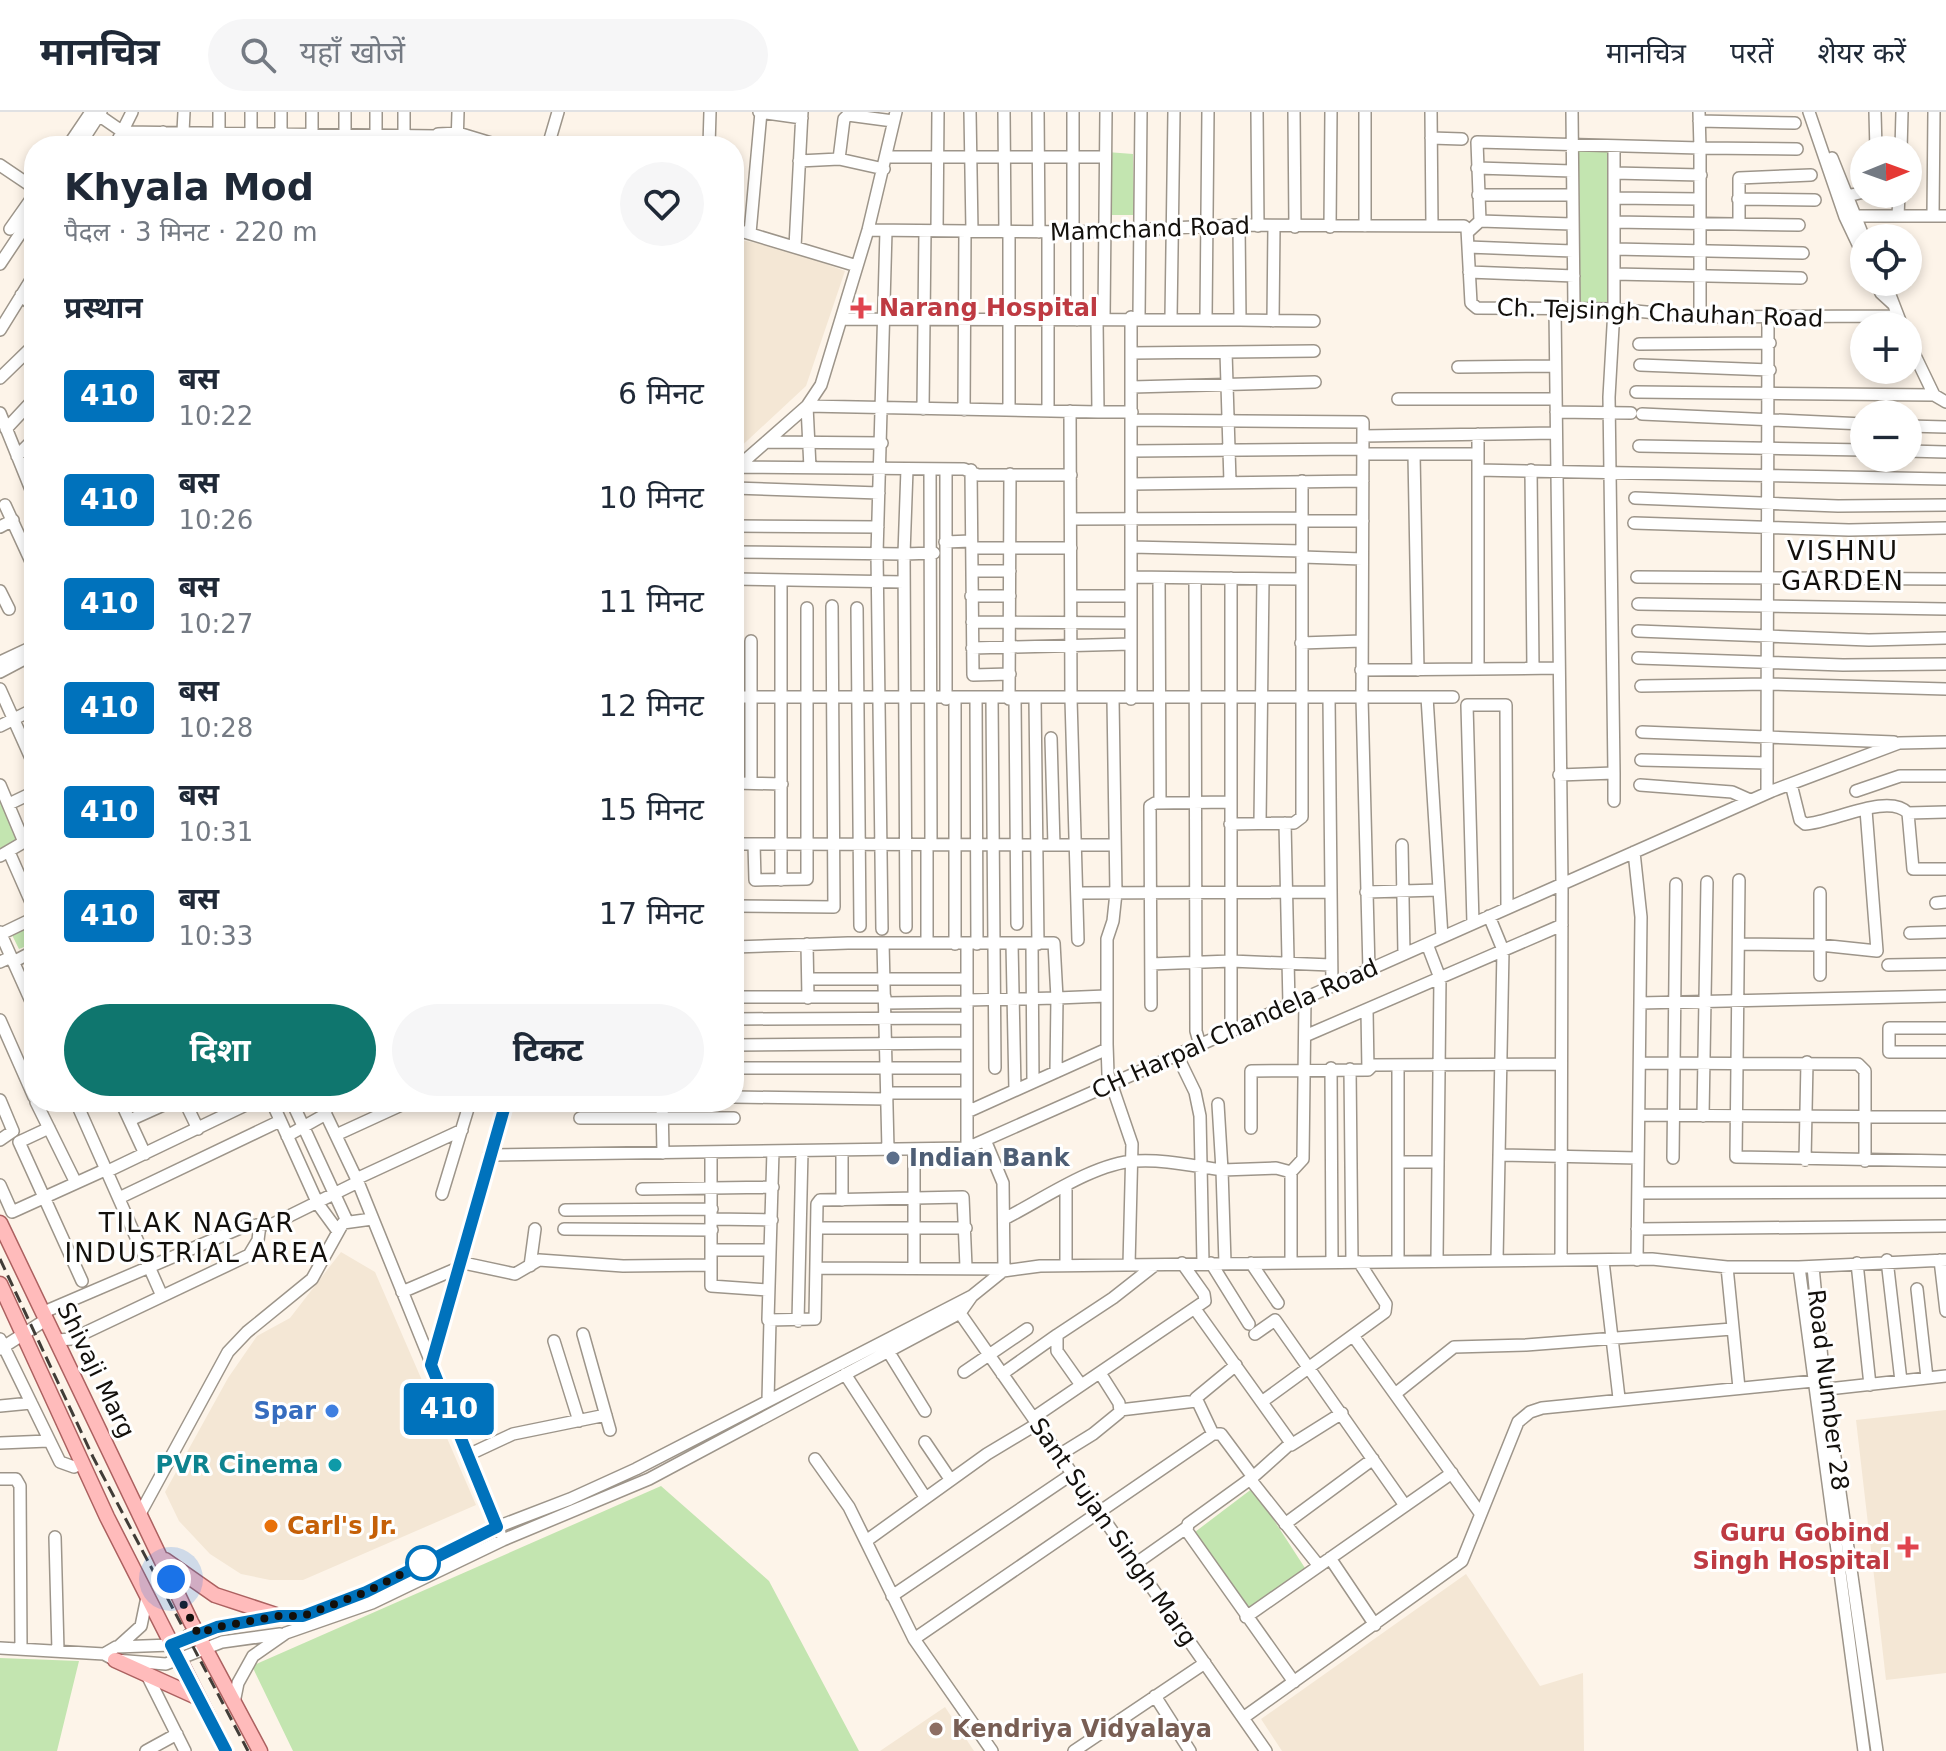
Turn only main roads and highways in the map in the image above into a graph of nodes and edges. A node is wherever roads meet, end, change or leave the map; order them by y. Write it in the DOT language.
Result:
graph roads {
  1 [pos="0,1223"];
  2 [pos="0,1284"];
  3 [pos="161,1557"];
  4 [pos="279,1616"];
  5 [pos="112,1653"];
  6 [pos="199,1698"];
  7 [pos="226,1751"];
  8 [pos="260,1751"];
  1 -- 3 [label="main road, Shivaji Marg"];
  2 -- 6 [label="main road, Shivaji Marg"];
  3 -- 4 [label="main road"];
  3 -- 8 [label="main road, Shivaji Marg"];
  5 -- 6 [label="main road"];
  6 -- 7 [label="main road, Shivaji Marg"];
}
